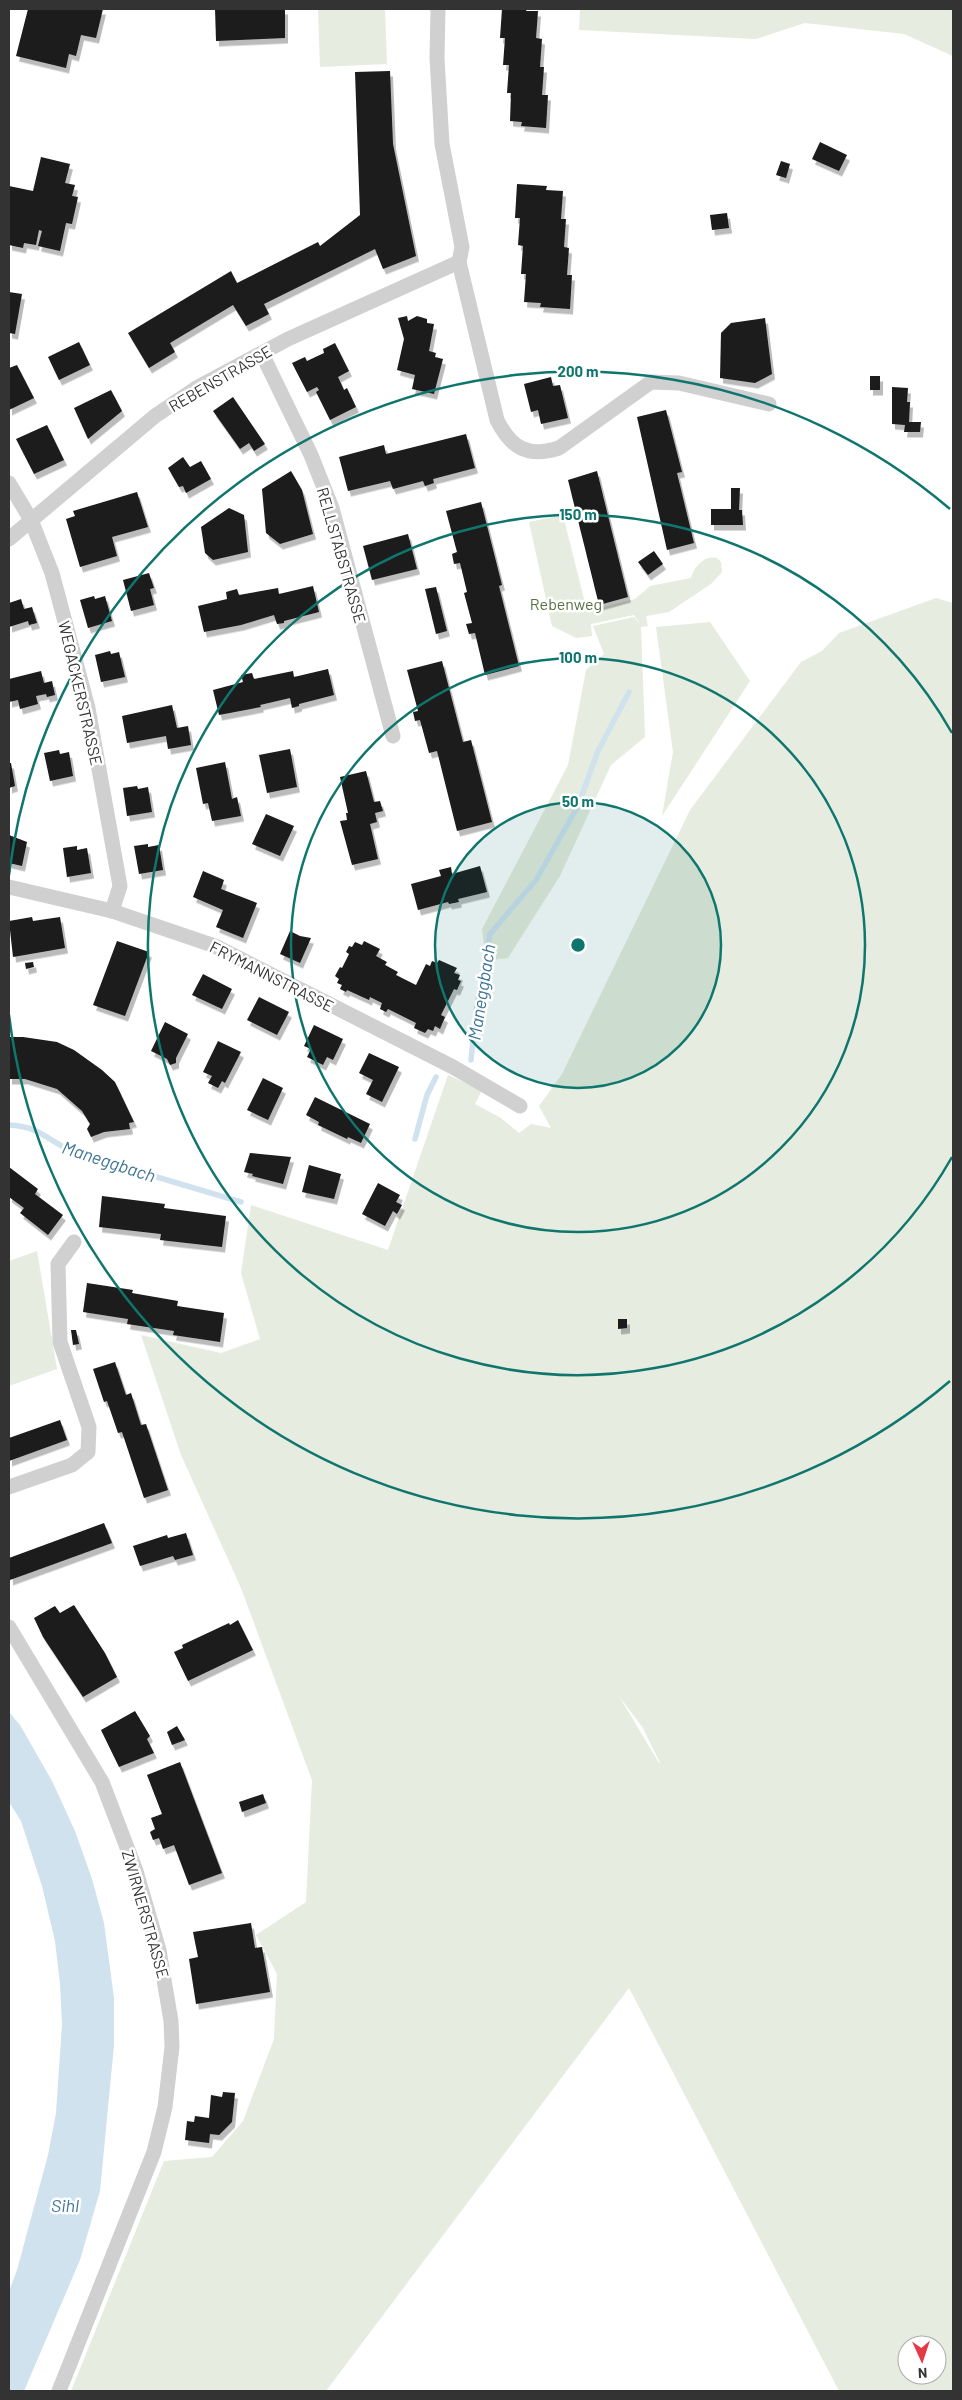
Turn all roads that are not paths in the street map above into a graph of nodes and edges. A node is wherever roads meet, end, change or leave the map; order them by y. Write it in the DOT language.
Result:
graph roads {
  1 [pos="438,9"];
  2 [pos="459,262"];
  3 [pos="262,354"];
  4 [pos="768,404"];
  5 [pos="9,483"];
  6 [pos="31,520"];
  7 [pos="9,539"];
  8 [pos="393,736"];
  9 [pos="9,887"];
  10 [pos="112,911"];
  11 [pos="520,1106"];
  12 [pos="74,1242"];
  13 [pos="9,1486"];
  14 [pos="9,1627"];
  15 [pos="59,2391"];
  1 -- 2 [label="street"];
  2 -- 3 [label="street, REBENSTRASSE"];
  2 -- 4 [label="street"];
  3 -- 6 [label="street, REBENSTRASSE"];
  3 -- 8 [label="street, RELLSTABSTRASSE"];
  5 -- 6 [label="street, WEGACKERSTRASSE"];
  6 -- 7 [label="street, REBENSTRASSE"];
  6 -- 10 [label="street, WEGACKERSTRASSE"];
  9 -- 10 [label="street, FRYMANNSTRASSE"];
  10 -- 11 [label="street, FRYMANNSTRASSE"];
  12 -- 13 [label="street"];
  14 -- 15 [label="street, ZWIRNERSTRASSE"];
}
